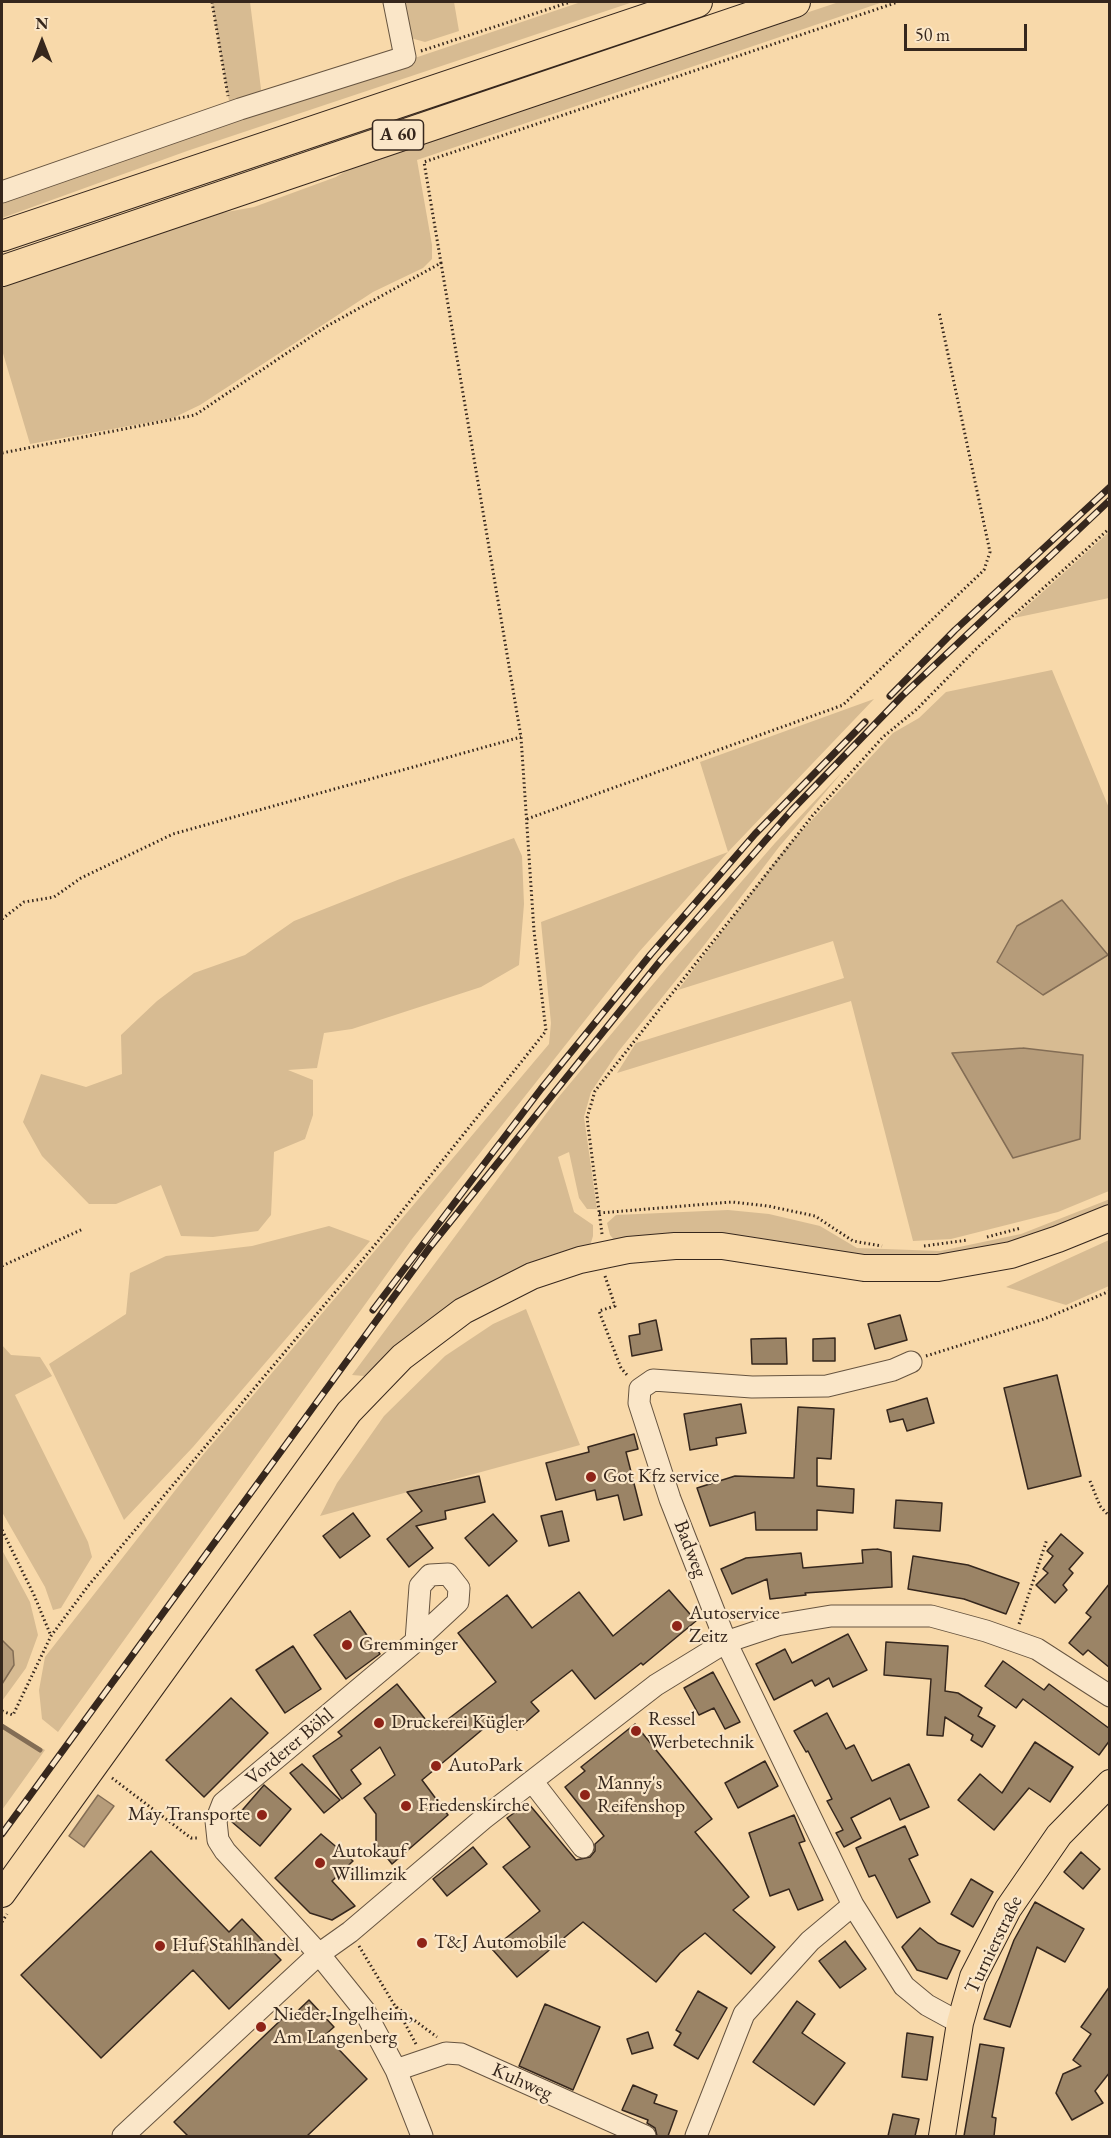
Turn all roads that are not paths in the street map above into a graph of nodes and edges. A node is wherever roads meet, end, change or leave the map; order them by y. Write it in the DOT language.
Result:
graph roads {
  1 [pos="394,2"];
  2 [pos="697,2"];
  3 [pos="795,2"];
  4 [pos="2,192"];
  5 [pos="2,236"];
  6 [pos="2,271"];
  7 [pos="1110,1218"];
  8 [pos="911,1362"];
  9 [pos="416,1641"];
  10 [pos="726,1641"];
  11 [pos="1110,1696"];
  12 [pos="532,1781"];
  13 [pos="1110,1783"];
  14 [pos="583,1847"];
  15 [pos="2,1894"];
  16 [pos="853,1905"];
  17 [pos="319,1954"];
  18 [pos="960,2023"];
  19 [pos="396,2070"];
  20 [pos="123,2136"];
  21 [pos="422,2136"];
  22 [pos="645,2136"];
  23 [pos="696,2136"];
  24 [pos="942,2136"];
  1 -- 4 [label="street"];
  2 -- 5 [label="highway, A 60"];
  3 -- 6 [label="highway, A 60"];
  7 -- 15 [label="main road"];
  8 -- 10 [label="street, Badweg"];
  9 -- 17 [label="street, Vorderer Böhl"];
  10 -- 11 [label="street"];
  10 -- 12 [label="street"];
  10 -- 16 [label="street, Badweg"];
  12 -- 14 [label="street"];
  12 -- 17 [label="street"];
  13 -- 18 [label="main road, Turnierstraße"];
  16 -- 18 [label="street, Badweg"];
  16 -- 23 [label="street"];
  17 -- 19 [label="street"];
  17 -- 20 [label="street"];
  18 -- 24 [label="main road, Turnierstraße"];
  19 -- 21 [label="street"];
  19 -- 22 [label="street, Kuhweg"];
}
